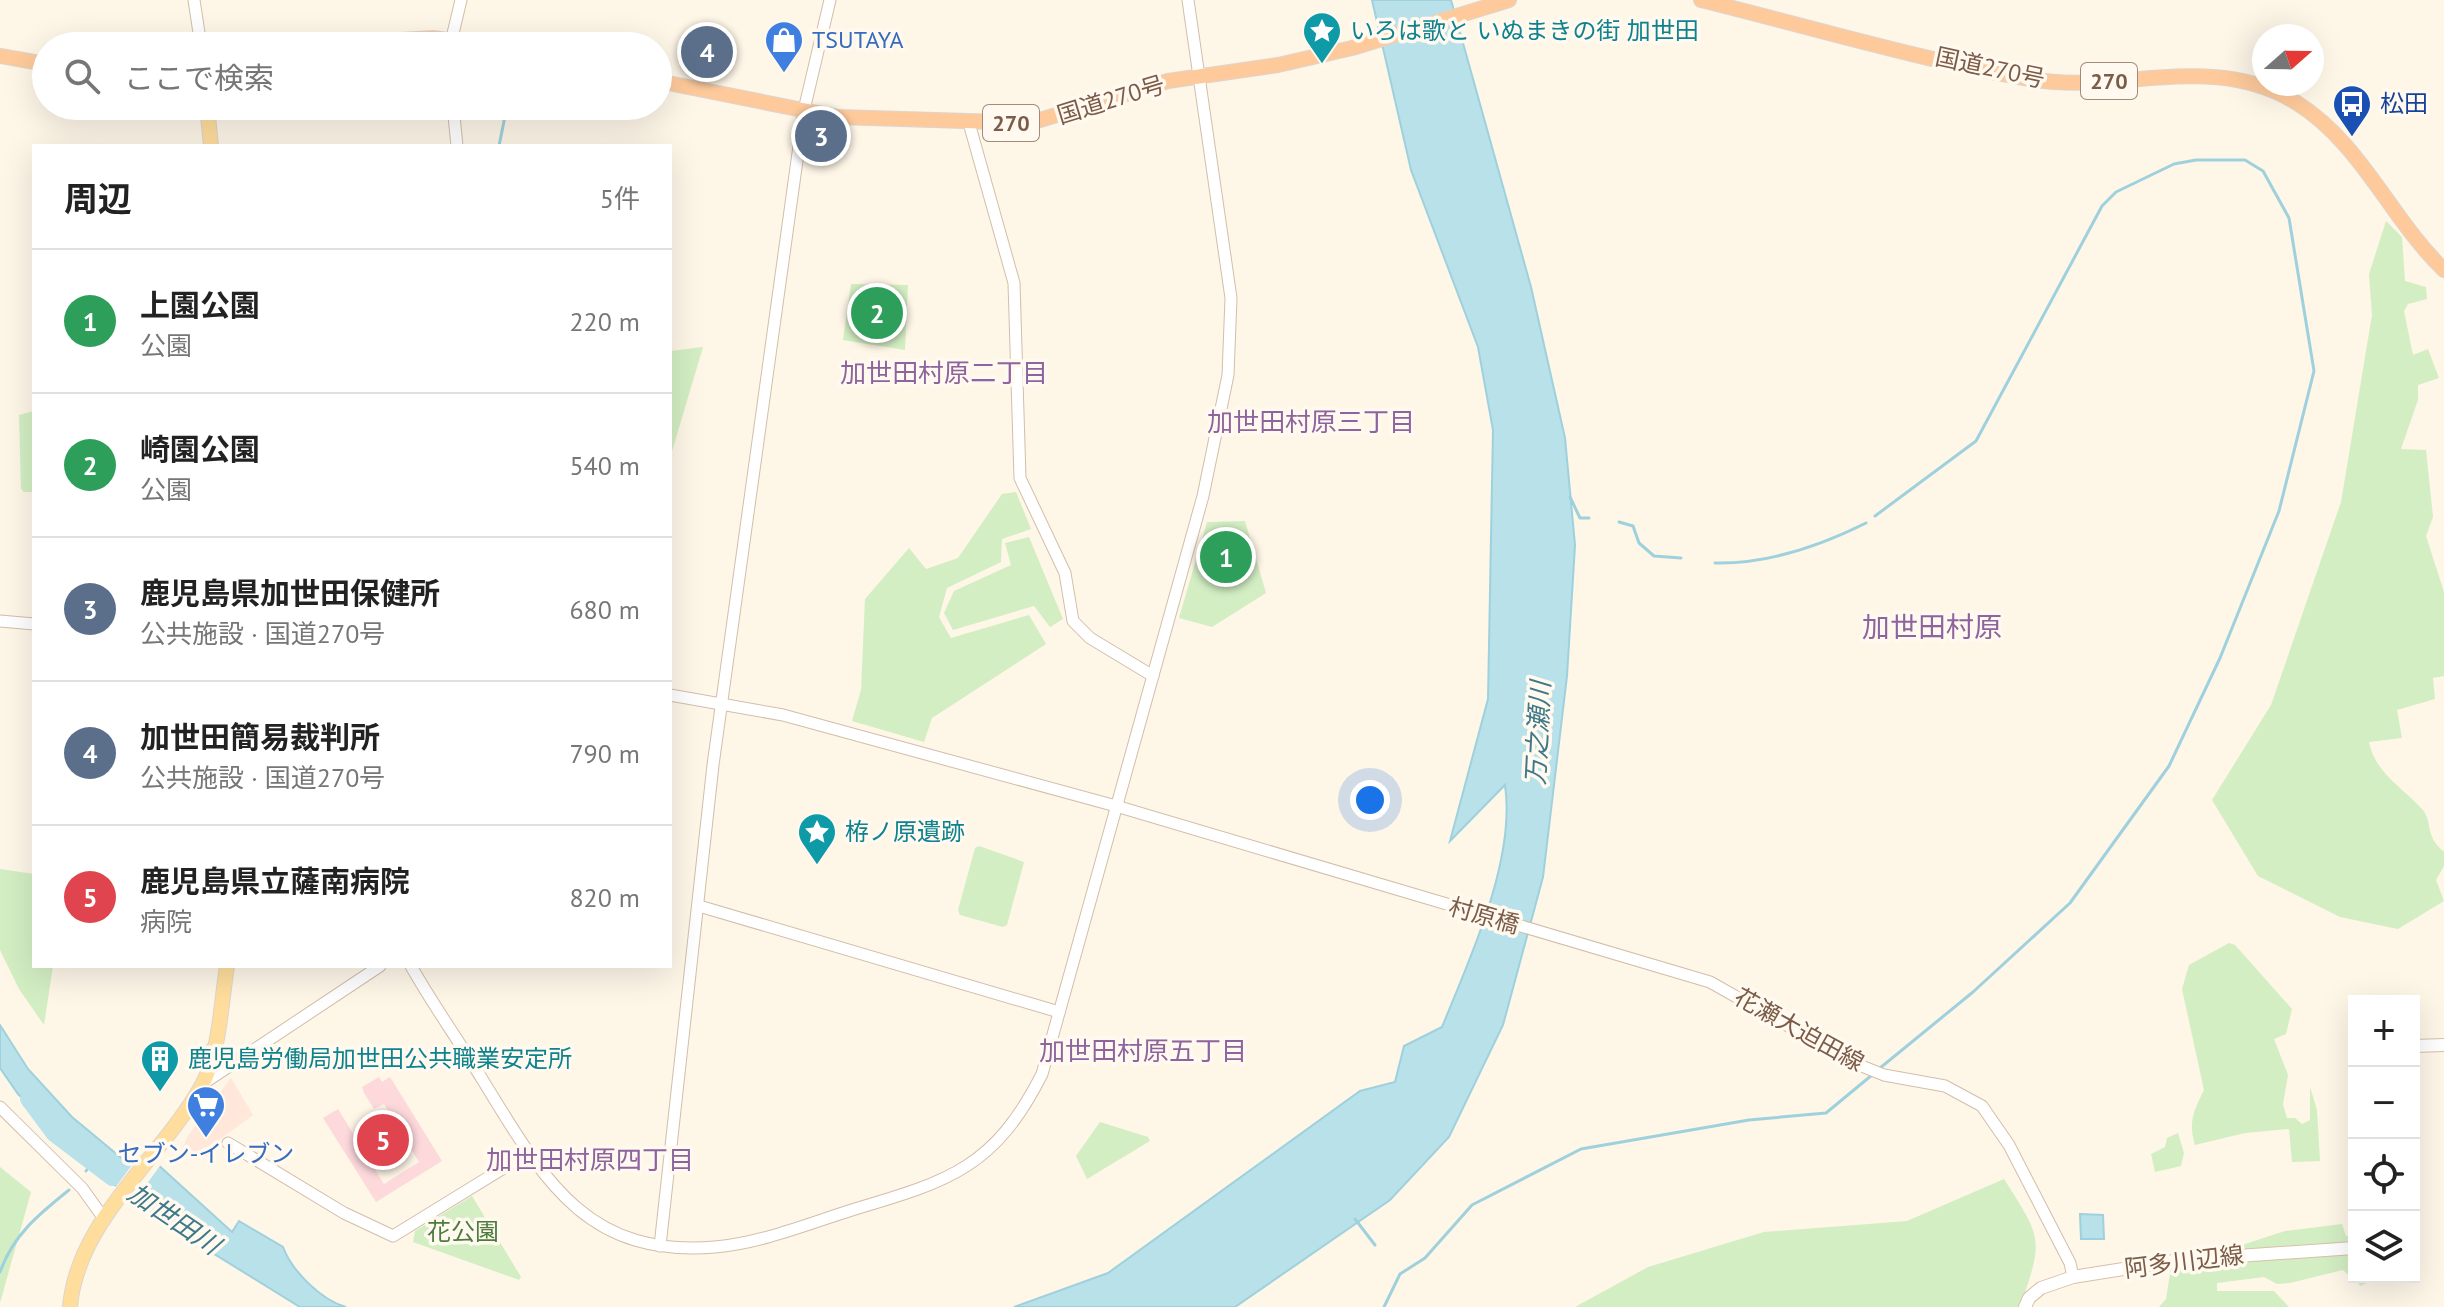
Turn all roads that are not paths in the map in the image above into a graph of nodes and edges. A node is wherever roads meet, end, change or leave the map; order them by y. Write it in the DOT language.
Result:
graph roads {
  1 [pos="194,0"];
  2 [pos="461,0"];
  3 [pos="830,0"];
  4 [pos="1188,0"];
  5 [pos="1509,0"];
  6 [pos="1701,0"];
  7 [pos="199,32"];
  8 [pos="453,32"];
  9 [pos="0,56"];
  10 [pos="32,62"];
  11 [pos="1201,76"];
  12 [pos="672,84"];
  13 [pos="804,110"];
  14 [pos="208,120"];
  15 [pos="454,120"];
  16 [pos="969,123"];
  17 [pos="211,144"];
  18 [pos="457,144"];
  19 [pos="2444,270"];
  20 [pos="0,621"];
  21 [pos="32,624"];
  22 [pos="1153,676"];
  23 [pos="672,695"];
  24 [pos="723,703"];
  25 [pos="1116,806"];
  26 [pos="699,906"];
  27 [pos="1566,940"];
  28 [pos="227,968"];
  29 [pos="377,968"];
  30 [pos="412,968"];
  31 [pos="1059,1012"];
  32 [pos="2444,1045"];
  33 [pos="2420,1046"];
  34 [pos="212,1050"];
  35 [pos="234,1062"];
  36 [pos="204,1083"];
  37 [pos="0,1107"];
  38 [pos="228,1143"];
  39 [pos="528,1153"];
  40 [pos="105,1220"];
  41 [pos="660,1246"];
  42 [pos="2348,1248"];
  43 [pos="2073,1277"];
  44 [pos="70,1307"];
  45 [pos="2025,1307"];
  1 -- 7 [label="street"];
  2 -- 8 [label="street"];
  3 -- 13 [label="street"];
  4 -- 11 [label="street"];
  5 -- 11 [label="highway, 国道270号 / 270"];
  6 -- 19 [label="highway, 国道270号 / 270"];
  9 -- 10 [label="highway"];
  11 -- 16 [label="highway, 国道270号 / 270"];
  11 -- 22 [label="street"];
  12 -- 13 [label="highway, 国道270号 / 270"];
  13 -- 16 [label="highway, 国道270号 / 270"];
  13 -- 24 [label="street"];
  14 -- 17 [label="main road"];
  15 -- 18 [label="street"];
  16 -- 22 [label="street"];
  20 -- 21 [label="street"];
  22 -- 25 [label="street"];
  23 -- 24 [label="street, 村原橋"];
  24 -- 25 [label="street, 村原橋"];
  24 -- 26 [label="street"];
  25 -- 27 [label="street, 村原橋"];
  25 -- 31 [label="street"];
  26 -- 31 [label="street"];
  26 -- 41 [label="street"];
  27 -- 43 [label="street, 花瀬大迫田線"];
  28 -- 34 [label="main road"];
  29 -- 35 [label="street"];
  30 -- 39 [label="street"];
  31 -- 41 [label="street"];
  32 -- 33 [label="main road"];
  34 -- 35 [label="main road"];
  34 -- 36 [label="main road"];
  35 -- 36 [label="street"];
  36 -- 40 [label="main road"];
  37 -- 40 [label="street"];
  38 -- 39 [label="street"];
  39 -- 41 [label="street"];
  40 -- 44 [label="main road"];
  42 -- 43 [label="main road, 阿多川辺線"];
  43 -- 45 [label="main road, 阿多川辺線"];
}
